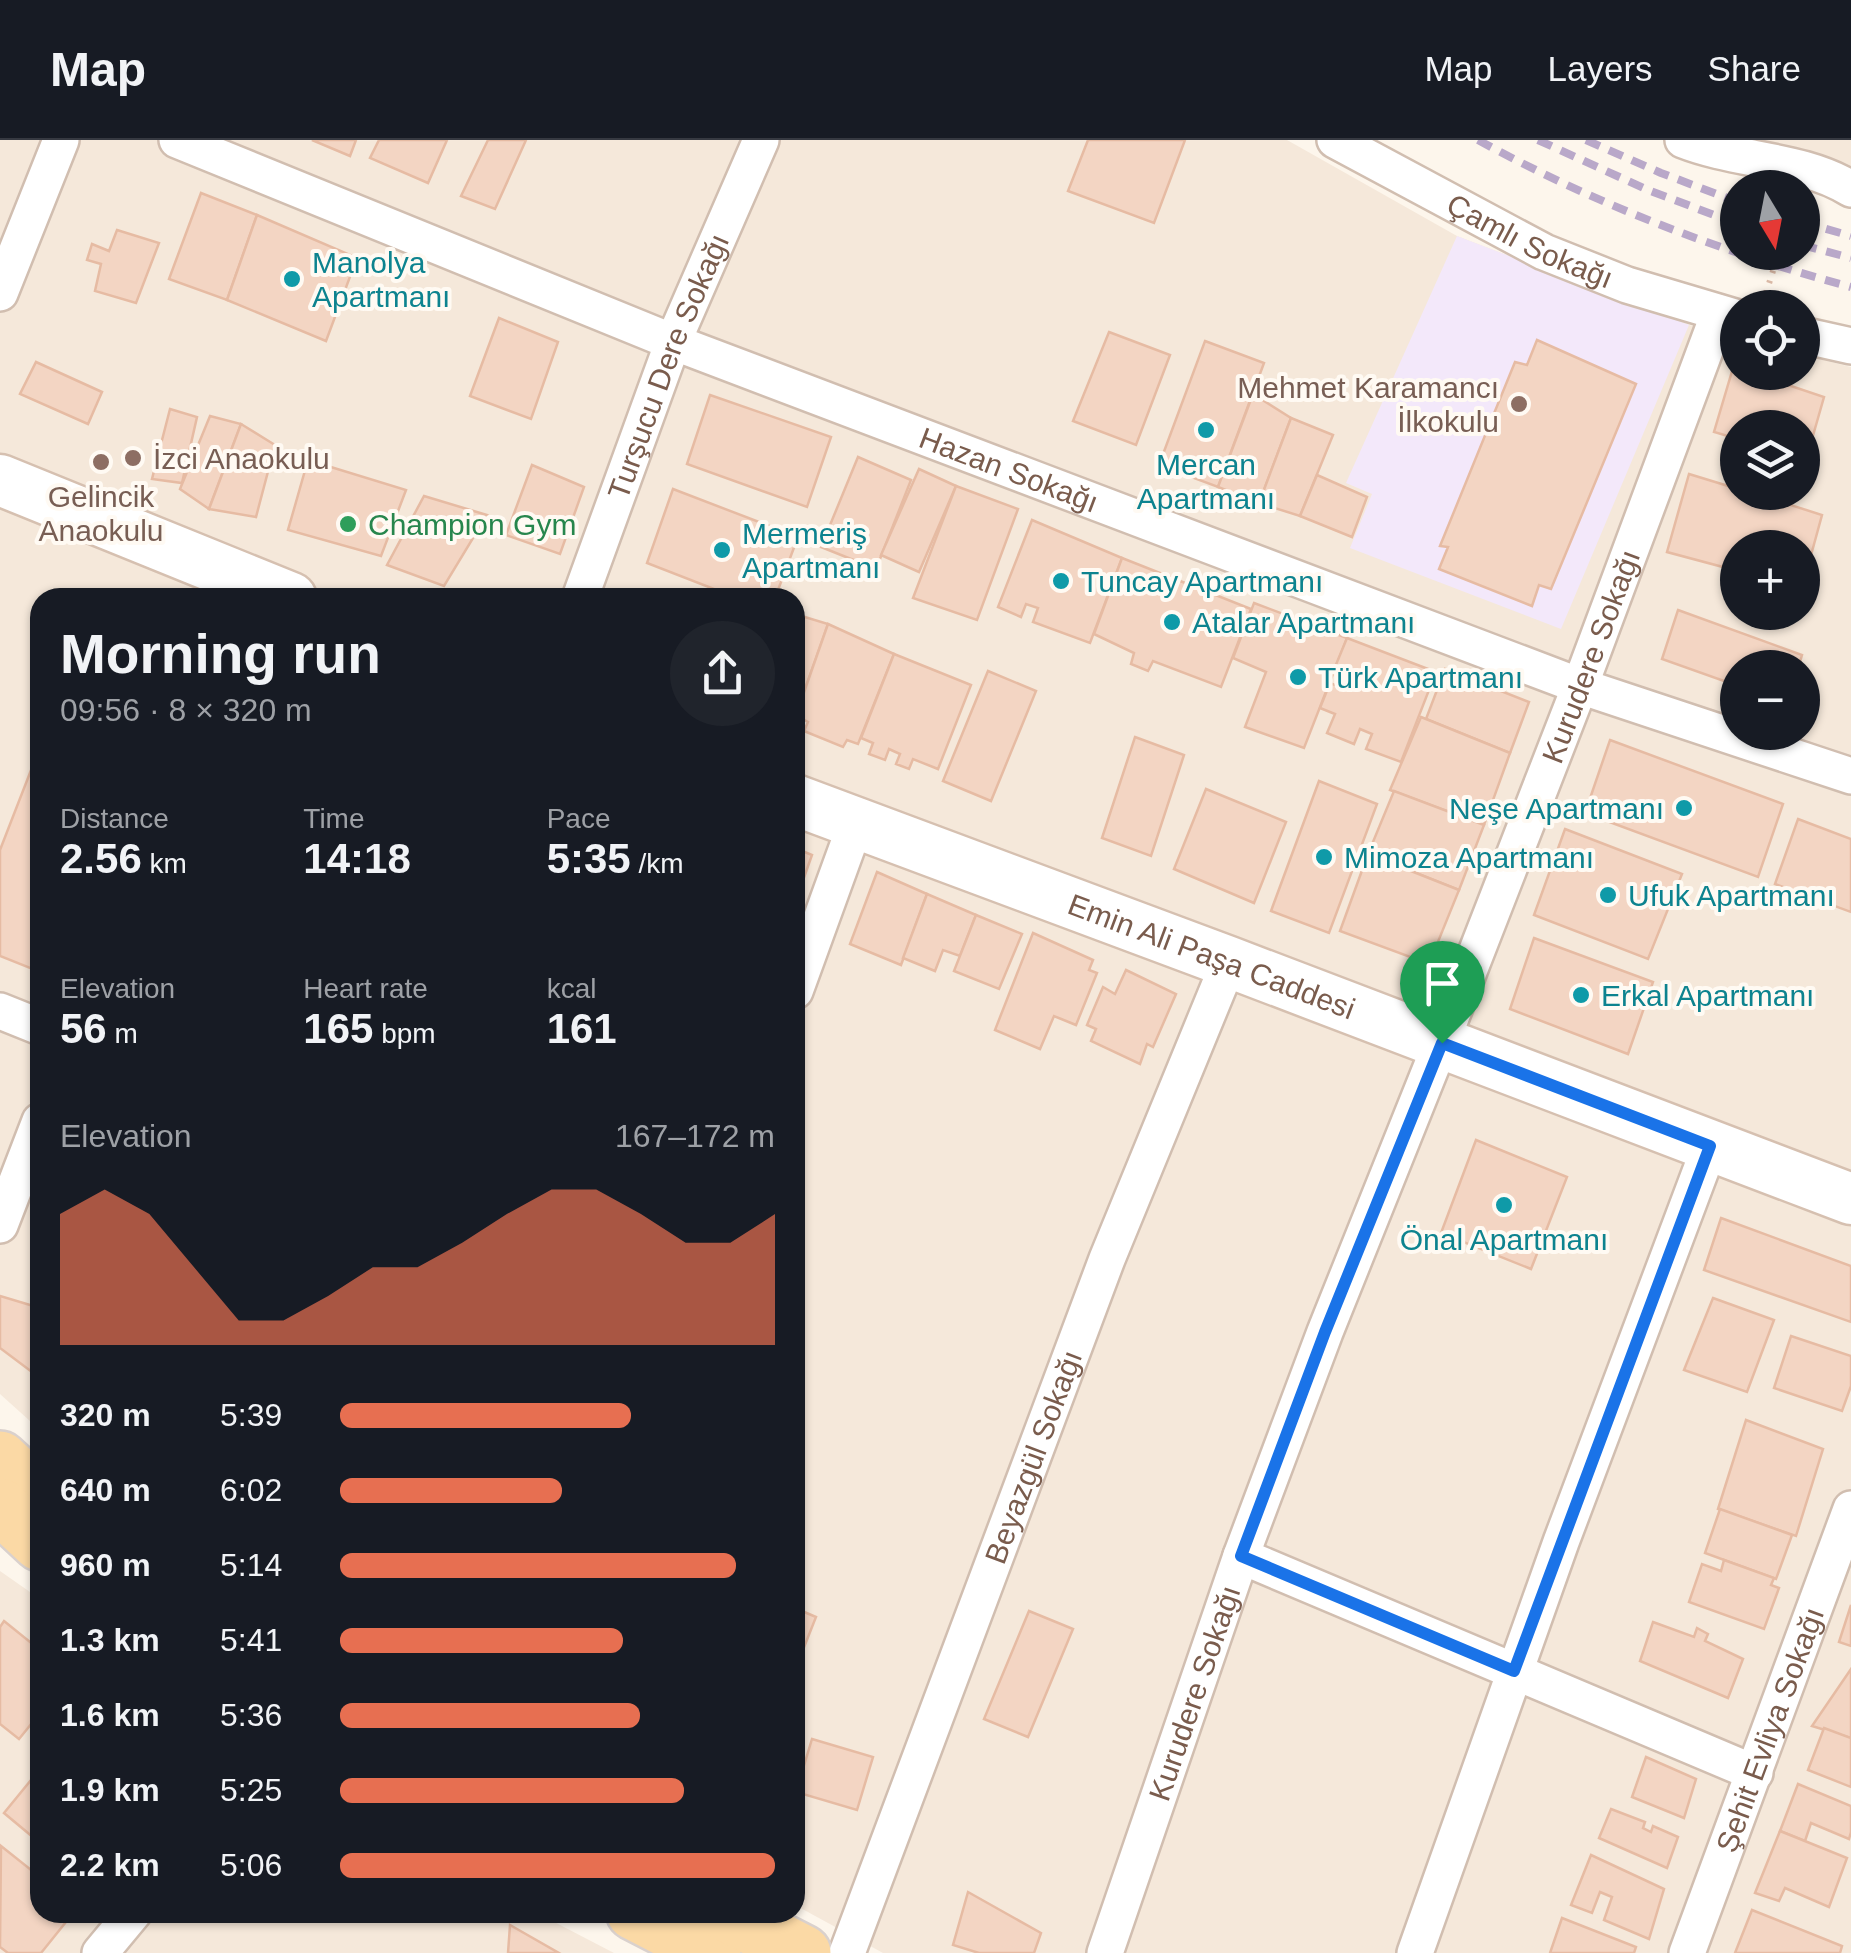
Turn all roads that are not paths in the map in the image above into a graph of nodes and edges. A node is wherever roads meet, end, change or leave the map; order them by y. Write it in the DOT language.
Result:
graph roads {
  1 [pos="60,140"];
  2 [pos="177,140"];
  3 [pos="761,140"];
  4 [pos="1335,140"];
  5 [pos="1683,140"];
  6 [pos="1780,152"];
  7 [pos="1851,189"];
  8 [pos="0,293"];
  9 [pos="1720,314"];
  10 [pos="1720,336"];
  11 [pos="1820,339"];
  12 [pos="673,342"];
  13 [pos="1851,346"];
  14 [pos="0,480"];
  15 [pos="251,588"];
  16 [pos="584,588"];
  17 [pos="1580,686"];
  18 [pos="1851,776"];
  19 [pos="805,804"];
  20 [pos="856,823"];
  21 [pos="1229,962"];
  22 [pos="805,963"];
  23 [pos="0,1011"];
  24 [pos="30,1023"];
  25 [pos="1442,1043"];
  26 [pos="1710,1146"];
  27 [pos="30,1148"];
  28 [pos="1851,1199"];
  29 [pos="0,1224"];
  30 [pos="0,1459"];
  31 [pos="30,1487"];
  32 [pos="0,1506"];
  33 [pos="1851,1508"];
  34 [pos="30,1534"];
  35 [pos="1241,1556"];
  36 [pos="1514,1671"];
  37 [pos="1755,1773"];
  38 [pos="125,1923"];
  39 [pos="655,1923"];
  40 [pos="745,1923"];
  41 [pos="100,1953"];
  42 [pos="713,1953"];
  43 [pos="803,1953"];
  44 [pos="847,1953"];
  45 [pos="1106,1953"];
  46 [pos="1415,1953"];
  47 [pos="1687,1953"];
  1 -- 8 [label="street"];
  2 -- 12 [label="street, Hazan Sokağı"];
  3 -- 12 [label="street, Turşucu Dere Sokağı"];
  4 -- 9 [label="street, Çamlı Sokağı"];
  5 -- 6 [label="street"];
  6 -- 7 [label="street"];
  10 -- 17 [label="street, Kurudere Sokağı"];
  11 -- 13 [label="street"];
  12 -- 16 [label="street, Turşucu Dere Sokağı"];
  12 -- 17 [label="street, Hazan Sokağı"];
  14 -- 15 [label="street"];
  17 -- 18 [label="street, Hazan Sokağı"];
  17 -- 25 [label="street, Kurudere Sokağı"];
  19 -- 20 [label="street, Emin Ali Paşa Caddesi"];
  20 -- 21 [label="street, Emin Ali Paşa Caddesi"];
  20 -- 22 [label="street"];
  21 -- 25 [label="street, Emin Ali Paşa Caddesi"];
  21 -- 44 [label="street, Beyazgül Sokağı"];
  23 -- 24 [label="street"];
  25 -- 26 [label="street, Emin Ali Paşa Caddesi"];
  25 -- 35 [label="street, Kurudere Sokağı"];
  26 -- 28 [label="street, Emin Ali Paşa Caddesi"];
  26 -- 36 [label="street"];
  27 -- 29 [label="street"];
  30 -- 31 [label="main road"];
  32 -- 34 [label="main road"];
  33 -- 37 [label="street, Şehit Evliya Sokağı"];
  35 -- 36 [label="street"];
  35 -- 45 [label="street, Kurudere Sokağı"];
  36 -- 37 [label="street"];
  36 -- 46 [label="street"];
  37 -- 47 [label="street, Şehit Evliya Sokağı"];
  38 -- 41 [label="street"];
  39 -- 42 [label="main road"];
  40 -- 43 [label="main road"];
}
